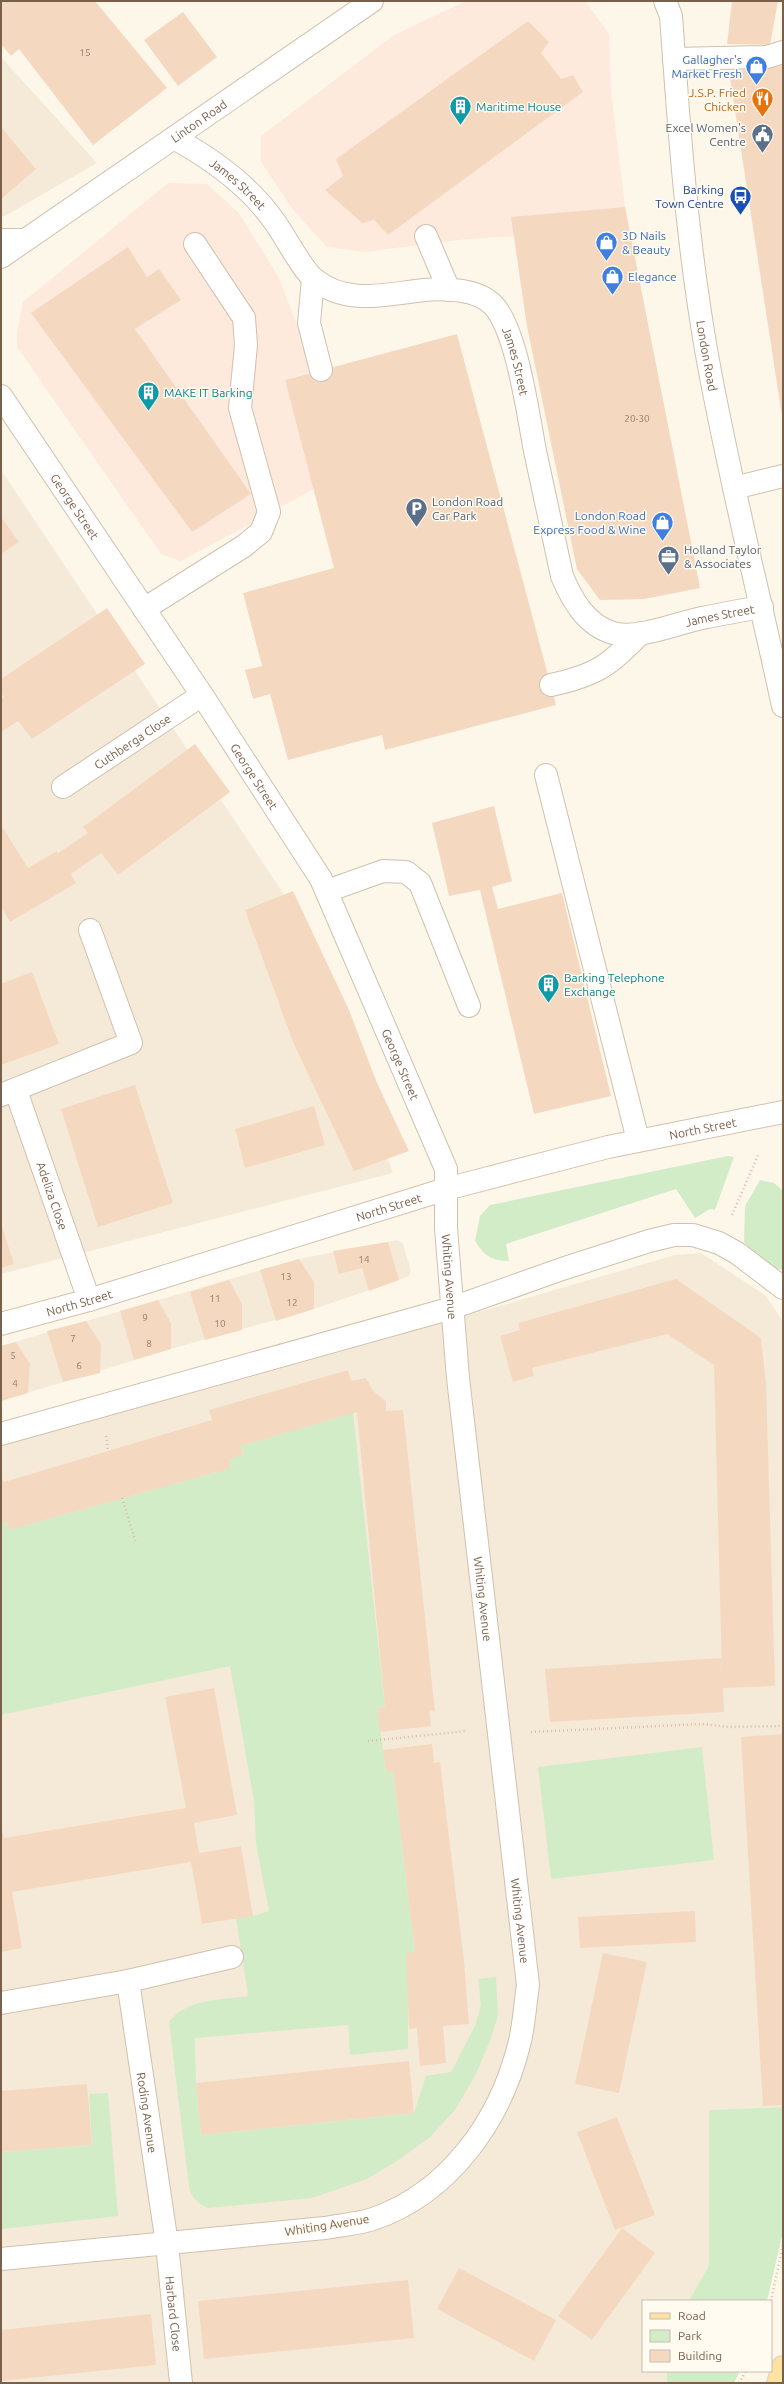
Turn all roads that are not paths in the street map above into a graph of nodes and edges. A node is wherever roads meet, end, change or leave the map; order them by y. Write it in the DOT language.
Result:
graph roads {
  1 [pos="372,1"];
  2 [pos="666,1"];
  3 [pos="783,52"];
  4 [pos="674,59"];
  5 [pos="174,138"];
  6 [pos="426,236"];
  7 [pos="1,240"];
  8 [pos="24,240"];
  9 [pos="195,244"];
  10 [pos="1,257"];
  11 [pos="313,279"];
  12 [pos="449,290"];
  13 [pos="321,370"];
  14 [pos="1,396"];
  15 [pos="783,476"];
  16 [pos="734,488"];
  17 [pos="762,607"];
  18 [pos="144,609"];
  19 [pos="641,633"];
  20 [pos="550,685"];
  21 [pos="202,695"];
  22 [pos="783,706"];
  23 [pos="546,775"];
  24 [pos="63,787"];
  25 [pos="327,891"];
  26 [pos="90,930"];
  27 [pos="469,1006"];
  28 [pos="8,1093"];
  29 [pos="783,1112"];
  30 [pos="638,1140"];
  31 [pos="446,1189"];
  32 [pos="783,1288"];
  33 [pos="89,1300"];
  34 [pos="452,1308"];
  35 [pos="1,1324"];
  36 [pos="1,1434"];
  37 [pos="232,1957"];
  38 [pos="128,1981"];
  39 [pos="1,2003"];
  40 [pos="166,2244"];
  41 [pos="1,2259"];
  42 [pos="783,2367"];
  43 [pos="181,2383"];
  44 [pos="778,2383"];
  1 -- 5 [label="street, Linton Road"];
  2 -- 4 [label="street, London Road"];
  3 -- 4 [label="street"];
  4 -- 16 [label="street, London Road"];
  5 -- 8 [label="street, Linton Road"];
  5 -- 11 [label="street, James Street"];
  6 -- 12 [label="street"];
  7 -- 8 [label="street"];
  8 -- 10 [label="street, Linton Road"];
  9 -- 18 [label="street"];
  11 -- 12 [label="street, James Street"];
  11 -- 13 [label="street"];
  12 -- 19 [label="street, James Street"];
  14 -- 18 [label="street, George Street"];
  15 -- 16 [label="street"];
  16 -- 17 [label="street, London Road"];
  17 -- 19 [label="street, James Street"];
  17 -- 22 [label="street, London Road"];
  18 -- 21 [label="street, George Street"];
  19 -- 20 [label="street"];
  21 -- 24 [label="street, Cuthberga Close"];
  21 -- 25 [label="street, George Street"];
  23 -- 30 [label="street"];
  25 -- 27 [label="street"];
  25 -- 31 [label="street, George Street"];
  26 -- 28 [label="street"];
  28 -- 33 [label="street, Adeliza Close"];
  29 -- 30 [label="street, North Street"];
  30 -- 31 [label="street, North Street"];
  31 -- 33 [label="street, North Street"];
  31 -- 34 [label="street, Whiting Avenue"];
  32 -- 34 [label="street"];
  33 -- 35 [label="street, North Street"];
  34 -- 36 [label="street"];
  34 -- 40 [label="street, Whiting Avenue"];
  37 -- 38 [label="street"];
  38 -- 39 [label="street"];
  38 -- 40 [label="street, Roding Avenue"];
  40 -- 41 [label="street, Whiting Avenue"];
  40 -- 43 [label="street, Harbard Close"];
  42 -- 44 [label="main road"];
}
